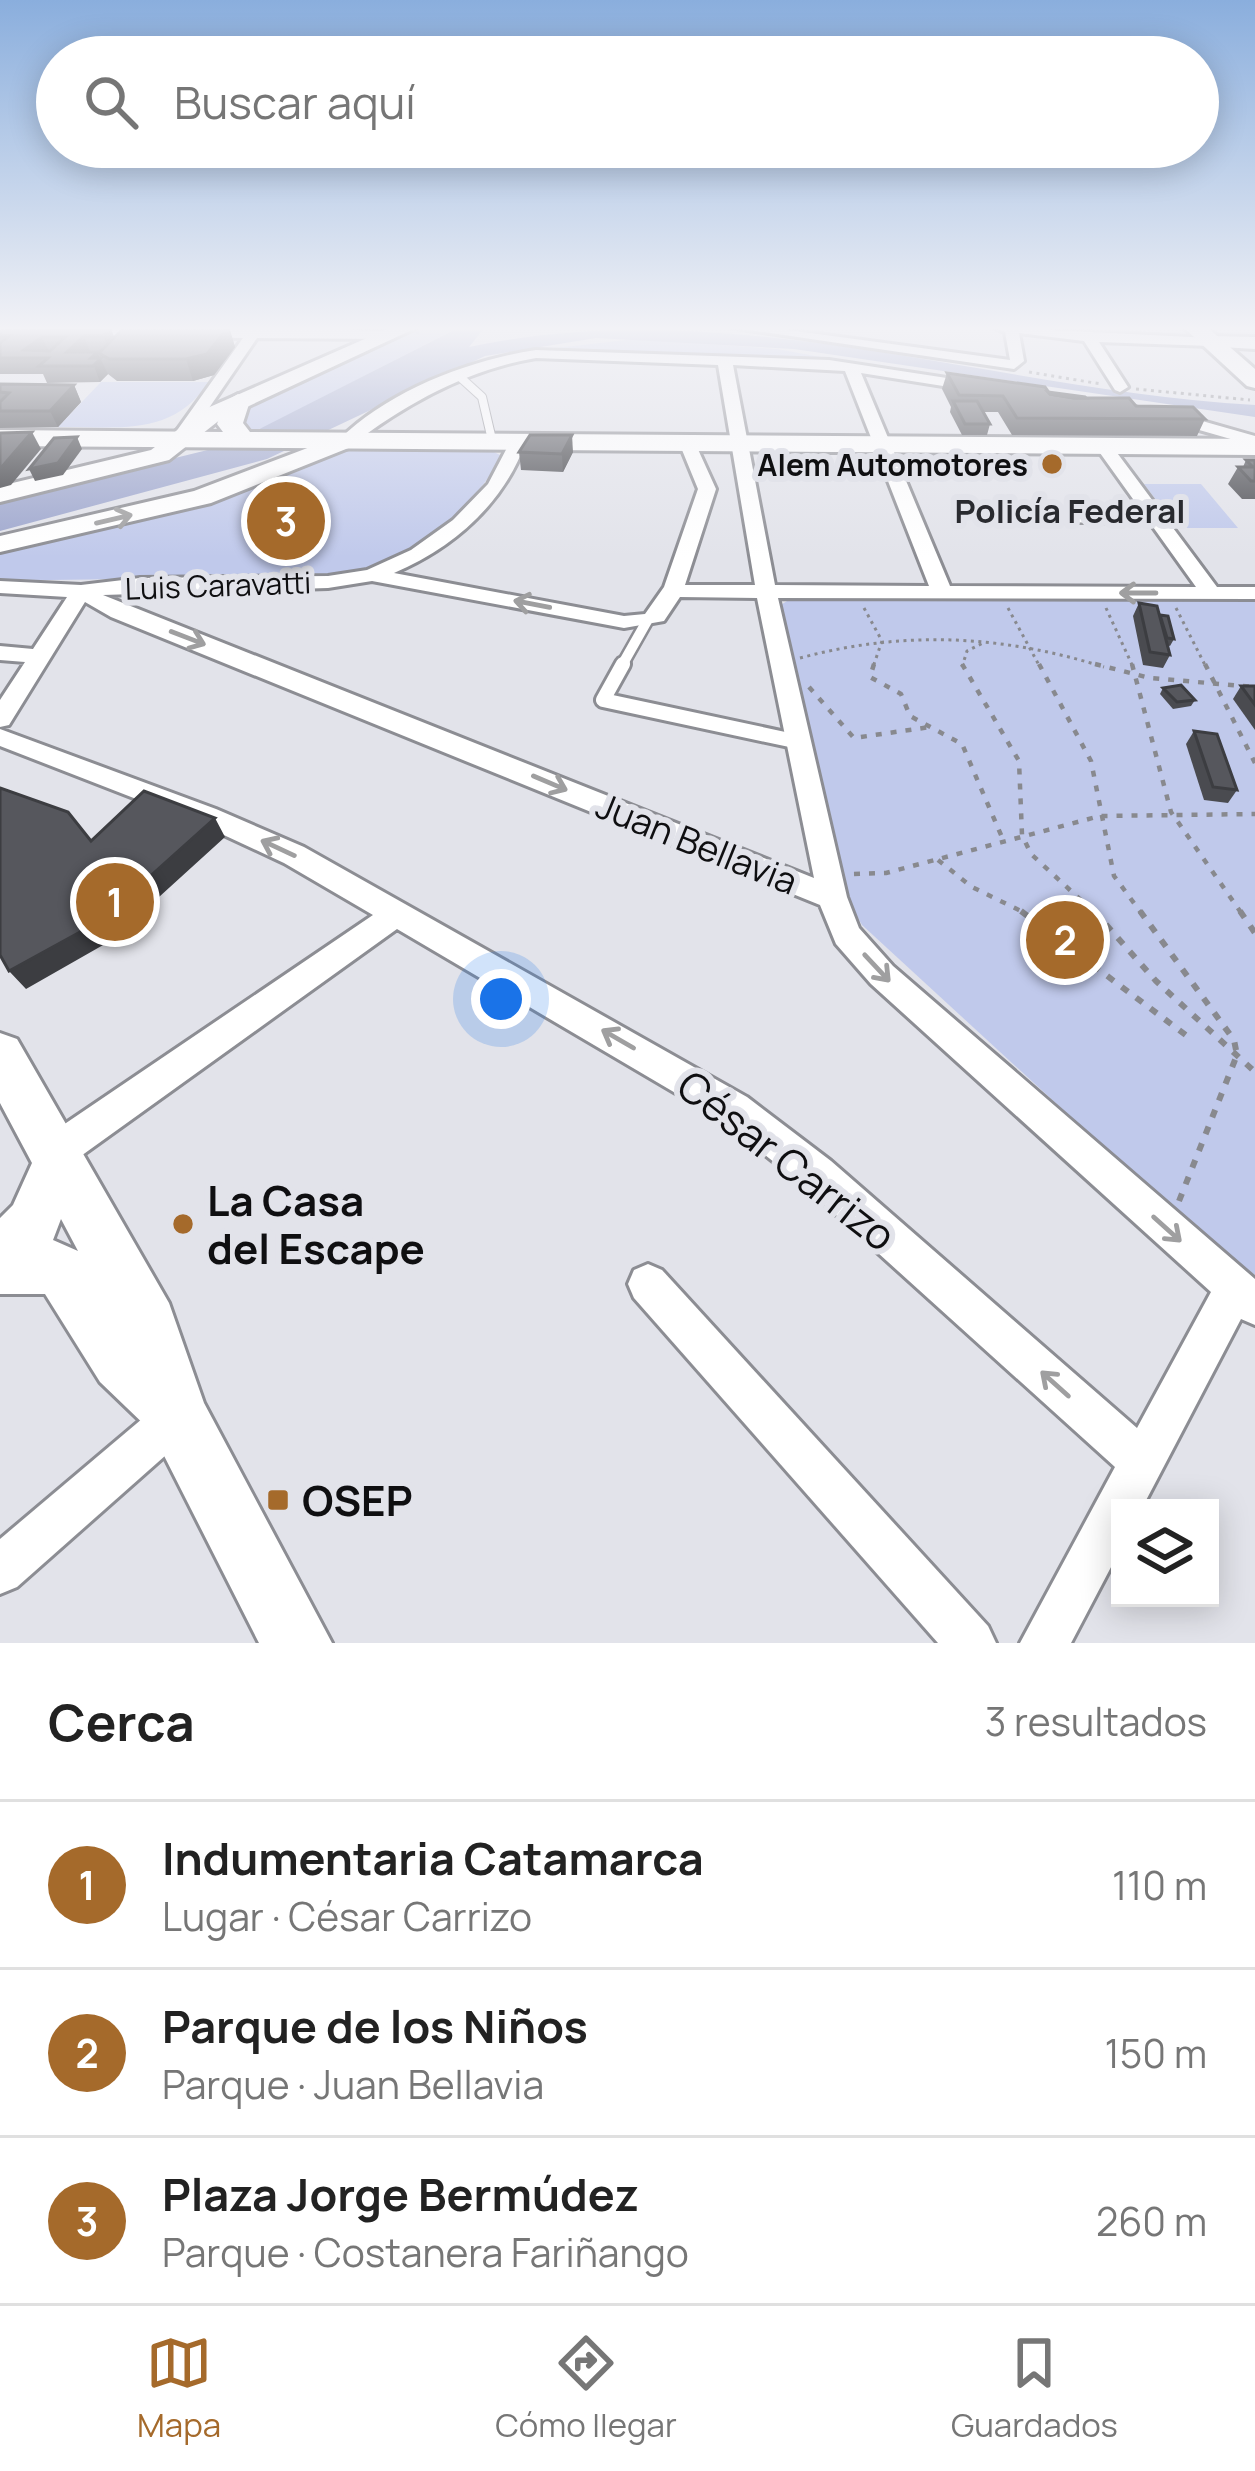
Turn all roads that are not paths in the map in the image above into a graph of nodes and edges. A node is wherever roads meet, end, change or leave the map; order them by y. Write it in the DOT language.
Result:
graph roads {
  1 [pos="204,404"];
  2 [pos="234,404"];
  3 [pos="237,404"];
  4 [pos="404,404"];
  5 [pos="485,404"];
  6 [pos="732,404"];
  7 [pos="865,404"];
  8 [pos="201,408"];
  9 [pos="1147,412"];
  10 [pos="181,436"];
  11 [pos="242,436"];
  12 [pos="116,437"];
  13 [pos="0,438"];
  14 [pos="336,439"];
  15 [pos="505,444"];
  16 [pos="1255,444"];
  17 [pos="688,445"];
  18 [pos="739,445"];
  19 [pos="881,445"];
  20 [pos="1103,446"];
  21 [pos="0,494"];
  22 [pos="1020,517"];
  23 [pos="1156,518"];
  24 [pos="0,544"];
  25 [pos="372,575"];
  26 [pos="0,587"];
  27 [pos="671,591"];
  28 [pos="766,591"];
  29 [pos="942,591"];
  30 [pos="81,592"];
  31 [pos="1211,593"];
  32 [pos="1255,593"];
  33 [pos="647,621"];
  34 [pos="0,652"];
  35 [pos="40,656"];
  36 [pos="0,718"];
  37 [pos="0,736"];
  38 [pos="800,742"];
  39 [pos="839,886"];
  40 [pos="398,913"];
  41 [pos="6,1075"];
  42 [pos="57,1157"];
  43 [pos="0,1262"];
  44 [pos="648,1285"];
  45 [pos="1245,1297"];
  46 [pos="177,1417"];
  47 [pos="1142,1462"];
  48 [pos="0,1570"];
  49 [pos="298,1643"];
  50 [pos="971,1643"];
  51 [pos="1045,1643"];
  1 -- 8 [label="street"];
  2 -- 10 [label="main road"];
  3 -- 11 [label="main road"];
  4 -- 14 [label="street"];
  5 -- 15 [label="lane"];
  6 -- 18 [label="street"];
  7 -- 19 [label="street"];
  8 -- 10 [label="street"];
  8 -- 12 [label="main road"];
  9 -- 16 [label="street"];
  10 -- 11 [label="main road"];
  10 -- 12 [label="main road"];
  10 -- 21 [label="main road"];
  11 -- 14 [label="main road"];
  12 -- 13 [label="main road"];
  14 -- 15 [label="main road"];
  24 -- 14 [label="main road, one-way"];
  15 -- 17 [label="main road"];
  15 -- 25 [label="street"];
  16 -- 20 [label="main road"];
  17 -- 18 [label="main road"];
  17 -- 27 [label="street"];
  18 -- 19 [label="main road"];
  18 -- 28 [label="street"];
  19 -- 20 [label="main road"];
  19 -- 29 [label="street"];
  20 -- 23 [label="street"];
  22 -- 23 [label="lane"];
  23 -- 31 [label="street"];
  25 -- 30 [label="street, Luis Caravatti"];
  33 -- 25 [label="street, Luis Caravatti, one-way"];
  26 -- 30 [label="street, Luis Caravatti"];
  27 -- 28 [label="street"];
  27 -- 33 [label="street"];
  28 -- 29 [label="street"];
  28 -- 38 [label="street"];
  31 -- 29 [label="street, one-way"];
  30 -- 35 [label="street"];
  30 -- 39 [label="street, Juan Bellavia, one-way"];
  31 -- 32 [label="street"];
  33 -- 38 [label="lane"];
  34 -- 35 [label="street"];
  35 -- 36 [label="street"];
  40 -- 37 [label="street, César Carrizo, one-way"];
  38 -- 39 [label="street"];
  39 -- 45 [label="street, Juan Bellavia, one-way"];
  40 -- 42 [label="street"];
  47 -- 40 [label="street, César Carrizo, one-way"];
  41 -- 42 [label="main road"];
  42 -- 43 [label="main road"];
  42 -- 46 [label="main road"];
  43 -- 46 [label="main road"];
  44 -- 50 [label="street"];
  45 -- 47 [label="street"];
  46 -- 48 [label="street"];
  46 -- 49 [label="main road"];
  47 -- 51 [label="street"];
}
